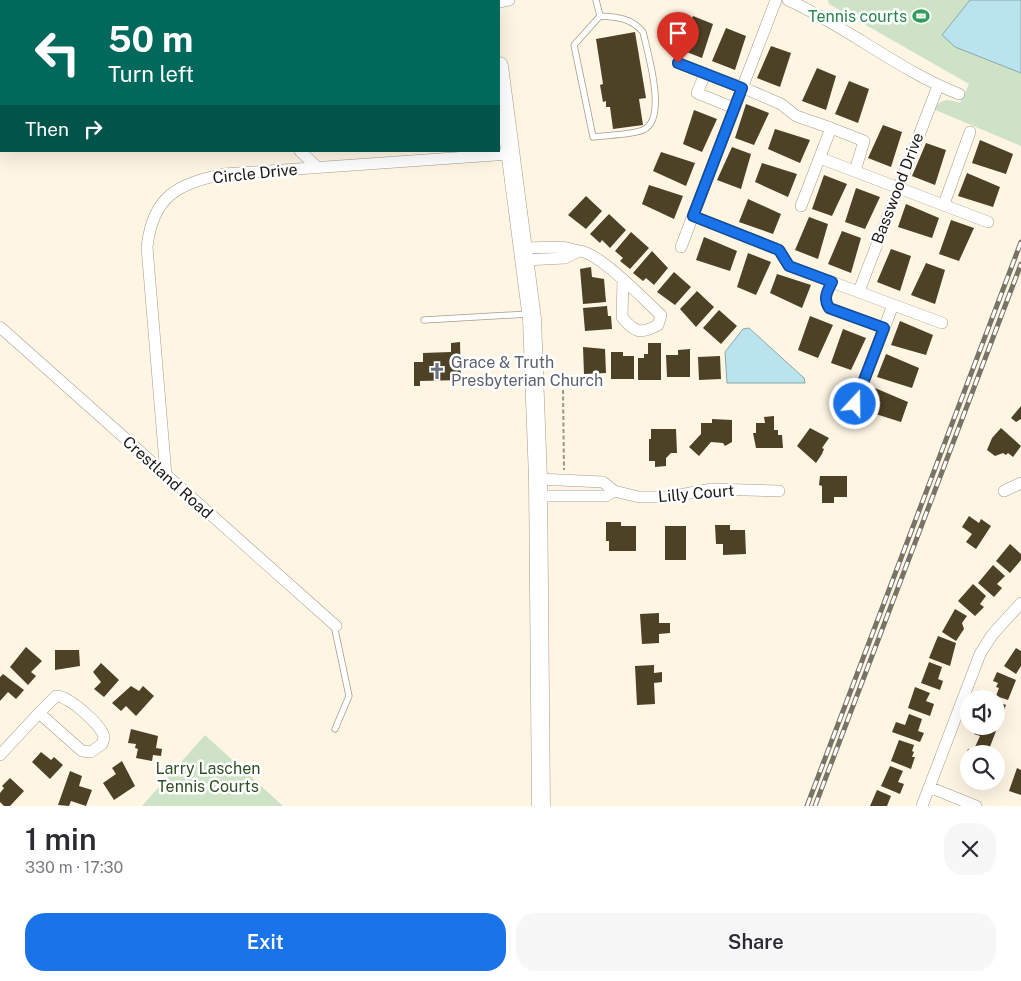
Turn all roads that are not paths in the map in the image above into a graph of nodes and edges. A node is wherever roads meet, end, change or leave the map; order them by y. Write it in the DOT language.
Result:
graph roads {
  1 [pos="596,0"];
  2 [pos="776,0"];
  3 [pos="788,0"];
  4 [pos="813,5"];
  5 [pos="600,16"];
  6 [pos="678,63"];
  7 [pos="500,73"];
  8 [pos="705,74"];
  9 [pos="938,86"];
  10 [pos="742,88"];
  11 [pos="959,94"];
  12 [pos="734,108"];
  13 [pos="831,128"];
  14 [pos="970,132"];
  15 [pos="301,152"];
  16 [pos="511,154"];
  17 [pos="820,158"];
  18 [pos="318,167"];
  19 [pos="855,171"];
  20 [pos="898,186"];
  21 [pos="944,204"];
  22 [pos="801,206"];
  23 [pos="693,216"];
  24 [pos="988,222"];
  25 [pos="681,247"];
  26 [pos="524,254"];
  27 [pos="623,281"];
  28 [pos="832,282"];
  29 [pos="859,290"];
  30 [pos="893,305"];
  31 [pos="531,314"];
  32 [pos="424,320"];
  33 [pos="942,323"];
  34 [pos="0,327"];
  35 [pos="884,328"];
  36 [pos="855,404"];
  37 [pos="166,475"];
  38 [pos="1021,482"];
  39 [pos="538,487"];
  40 [pos="614,491"];
  41 [pos="779,491"];
  42 [pos="1004,491"];
  43 [pos="1021,603"];
  44 [pos="335,625"];
  45 [pos="39,713"];
  46 [pos="335,729"];
  47 [pos="0,754"];
  48 [pos="929,787"];
  49 [pos="541,806"];
  50 [pos="922,806"];
  51 [pos="976,806"];
  1 -- 5 [label="lane"];
  2 -- 10 [label="street"];
  3 -- 4 [label="street"];
  4 -- 9 [label="street"];
  5 -- 5 [label="lane"];
  6 -- 8 [label="street"];
  7 -- 16 [label="main road"];
  8 -- 10 [label="street"];
  8 -- 12 [label="street"];
  9 -- 11 [label="street"];
  9 -- 20 [label="street, Basswood Drive"];
  10 -- 12 [label="street"];
  10 -- 13 [label="street"];
  12 -- 23 [label="street"];
  13 -- 17 [label="street"];
  13 -- 19 [label="street"];
  14 -- 21 [label="street"];
  15 -- 18 [label="street"];
  16 -- 18 [label="street, Circle Drive"];
  16 -- 26 [label="main road"];
  17 -- 19 [label="street"];
  17 -- 22 [label="street"];
  18 -- 37 [label="street, Circle Drive"];
  19 -- 20 [label="street"];
  20 -- 21 [label="street"];
  20 -- 29 [label="street, Basswood Drive"];
  21 -- 24 [label="street"];
  23 -- 25 [label="street"];
  23 -- 28 [label="street"];
  26 -- 27 [label="street"];
  26 -- 31 [label="main road"];
  28 -- 29 [label="street"];
  28 -- 35 [label="lane"];
  29 -- 30 [label="street"];
  30 -- 33 [label="street"];
  30 -- 35 [label="street"];
  31 -- 32 [label="lane"];
  31 -- 39 [label="main road"];
  34 -- 37 [label="street, Crestland Road"];
  35 -- 36 [label="street"];
  37 -- 44 [label="street, Crestland Road"];
  38 -- 42 [label="street"];
  39 -- 40 [label="street, Lilly Court"];
  39 -- 40 [label="street, Lilly Court"];
  39 -- 49 [label="main road"];
  40 -- 41 [label="street, Lilly Court"];
  43 -- 48 [label="street"];
  44 -- 46 [label="lane"];
  45 -- 45 [label="street"];
  45 -- 47 [label="street"];
  48 -- 50 [label="street"];
  48 -- 51 [label="street"];
}
